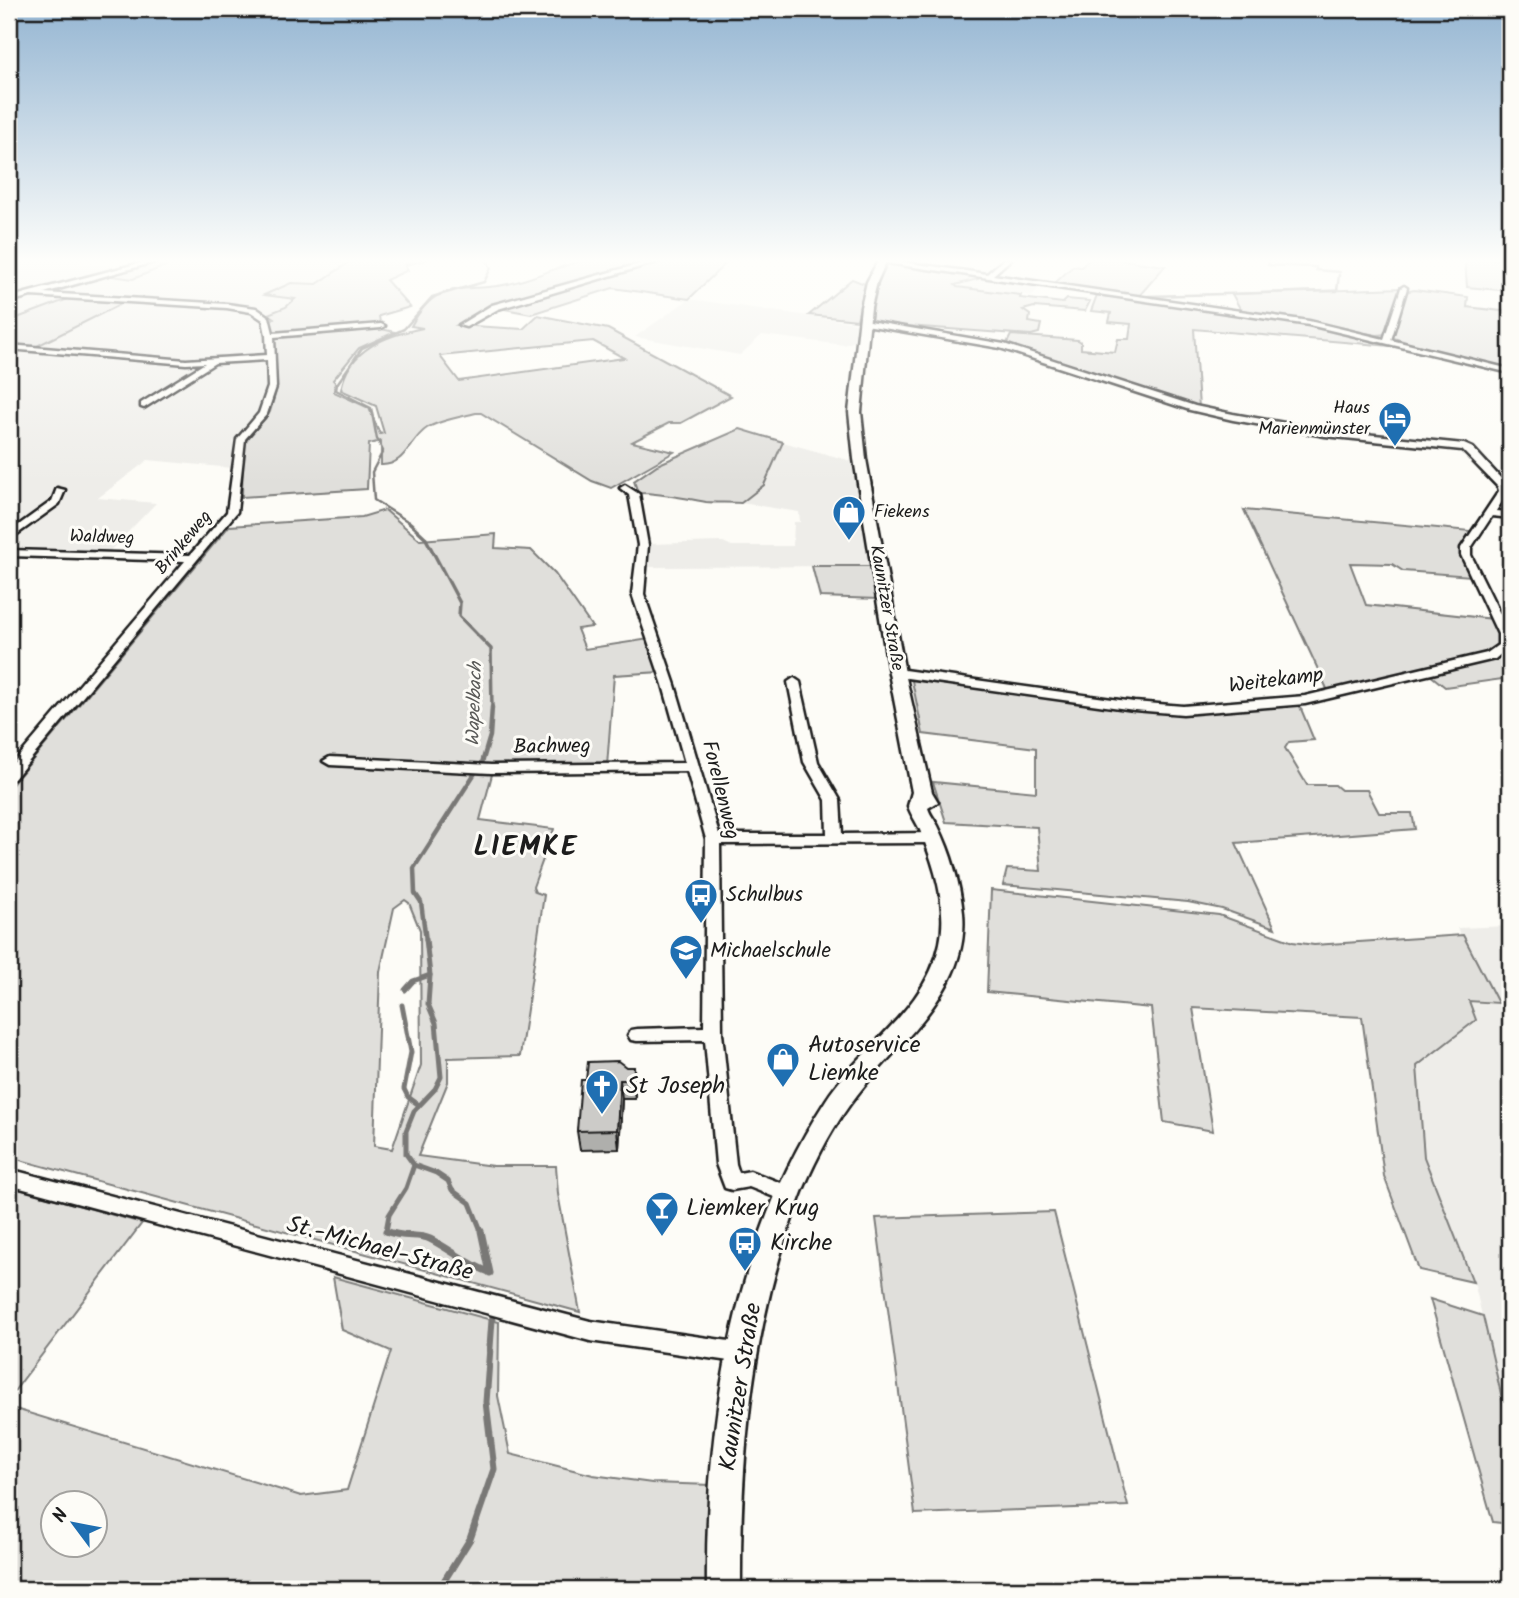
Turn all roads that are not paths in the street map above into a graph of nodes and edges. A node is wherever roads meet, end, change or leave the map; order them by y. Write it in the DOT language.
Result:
graph roads {
  1 [pos="288,334"];
  2 [pos="862,334"];
  3 [pos="930,334"];
  4 [pos="1358,334"];
  5 [pos="1389,334"];
  6 [pos="270,335"];
  7 [pos="1387,340"];
  8 [pos="9,347"];
  9 [pos="270,357"];
  10 [pos="212,362"];
  11 [pos="1510,371"];
  12 [pos="144,405"];
  13 [pos="625,488"];
  14 [pos="60,491"];
  15 [pos="1491,513"];
  16 [pos="1510,515"];
  17 [pos="9,537"];
  18 [pos="9,553"];
  19 [pos="195,558"];
  20 [pos="897,673"];
  21 [pos="794,682"];
  22 [pos="330,761"];
  23 [pos="691,766"];
  24 [pos="9,776"];
  25 [pos="931,832"];
  26 [pos="713,839"];
  27 [pos="835,839"];
  28 [pos="713,1033"];
  29 [pos="637,1035"];
  30 [pos="9,1177"];
  31 [pos="787,1194"];
  32 [pos="743,1353"];
  33 [pos="724,1589"];
  1 -- 6 [label="street"];
  2 -- 20 [label="street, Kaunitzer Straße"];
  3 -- 15 [label="street"];
  4 -- 7 [label="street"];
  5 -- 7 [label="street"];
  6 -- 9 [label="street, Brinkeweg"];
  7 -- 11 [label="street"];
  8 -- 10 [label="street"];
  9 -- 10 [label="street"];
  9 -- 19 [label="street, Brinkeweg"];
  10 -- 12 [label="street"];
  13 -- 23 [label="street, Forellenweg"];
  14 -- 17 [label="street, Waldweg"];
  15 -- 16 [label="street"];
  15 -- 20 [label="street, Weitekamp"];
  18 -- 19 [label="street, Waldweg"];
  19 -- 24 [label="street, Brinkeweg"];
  20 -- 25 [label="street, Kaunitzer Straße"];
  21 -- 27 [label="street"];
  22 -- 23 [label="street, Bachweg"];
  23 -- 26 [label="street, Forellenweg"];
  25 -- 27 [label="street"];
  25 -- 31 [label="street, Kaunitzer Straße"];
  26 -- 27 [label="street"];
  26 -- 28 [label="street, Forellenweg"];
  28 -- 29 [label="street"];
  28 -- 31 [label="street, Forellenweg"];
  30 -- 32 [label="street, St.-Michael-Straße"];
  31 -- 32 [label="street, Kaunitzer Straße"];
  32 -- 33 [label="street, Kaunitzer Straße"];
}
